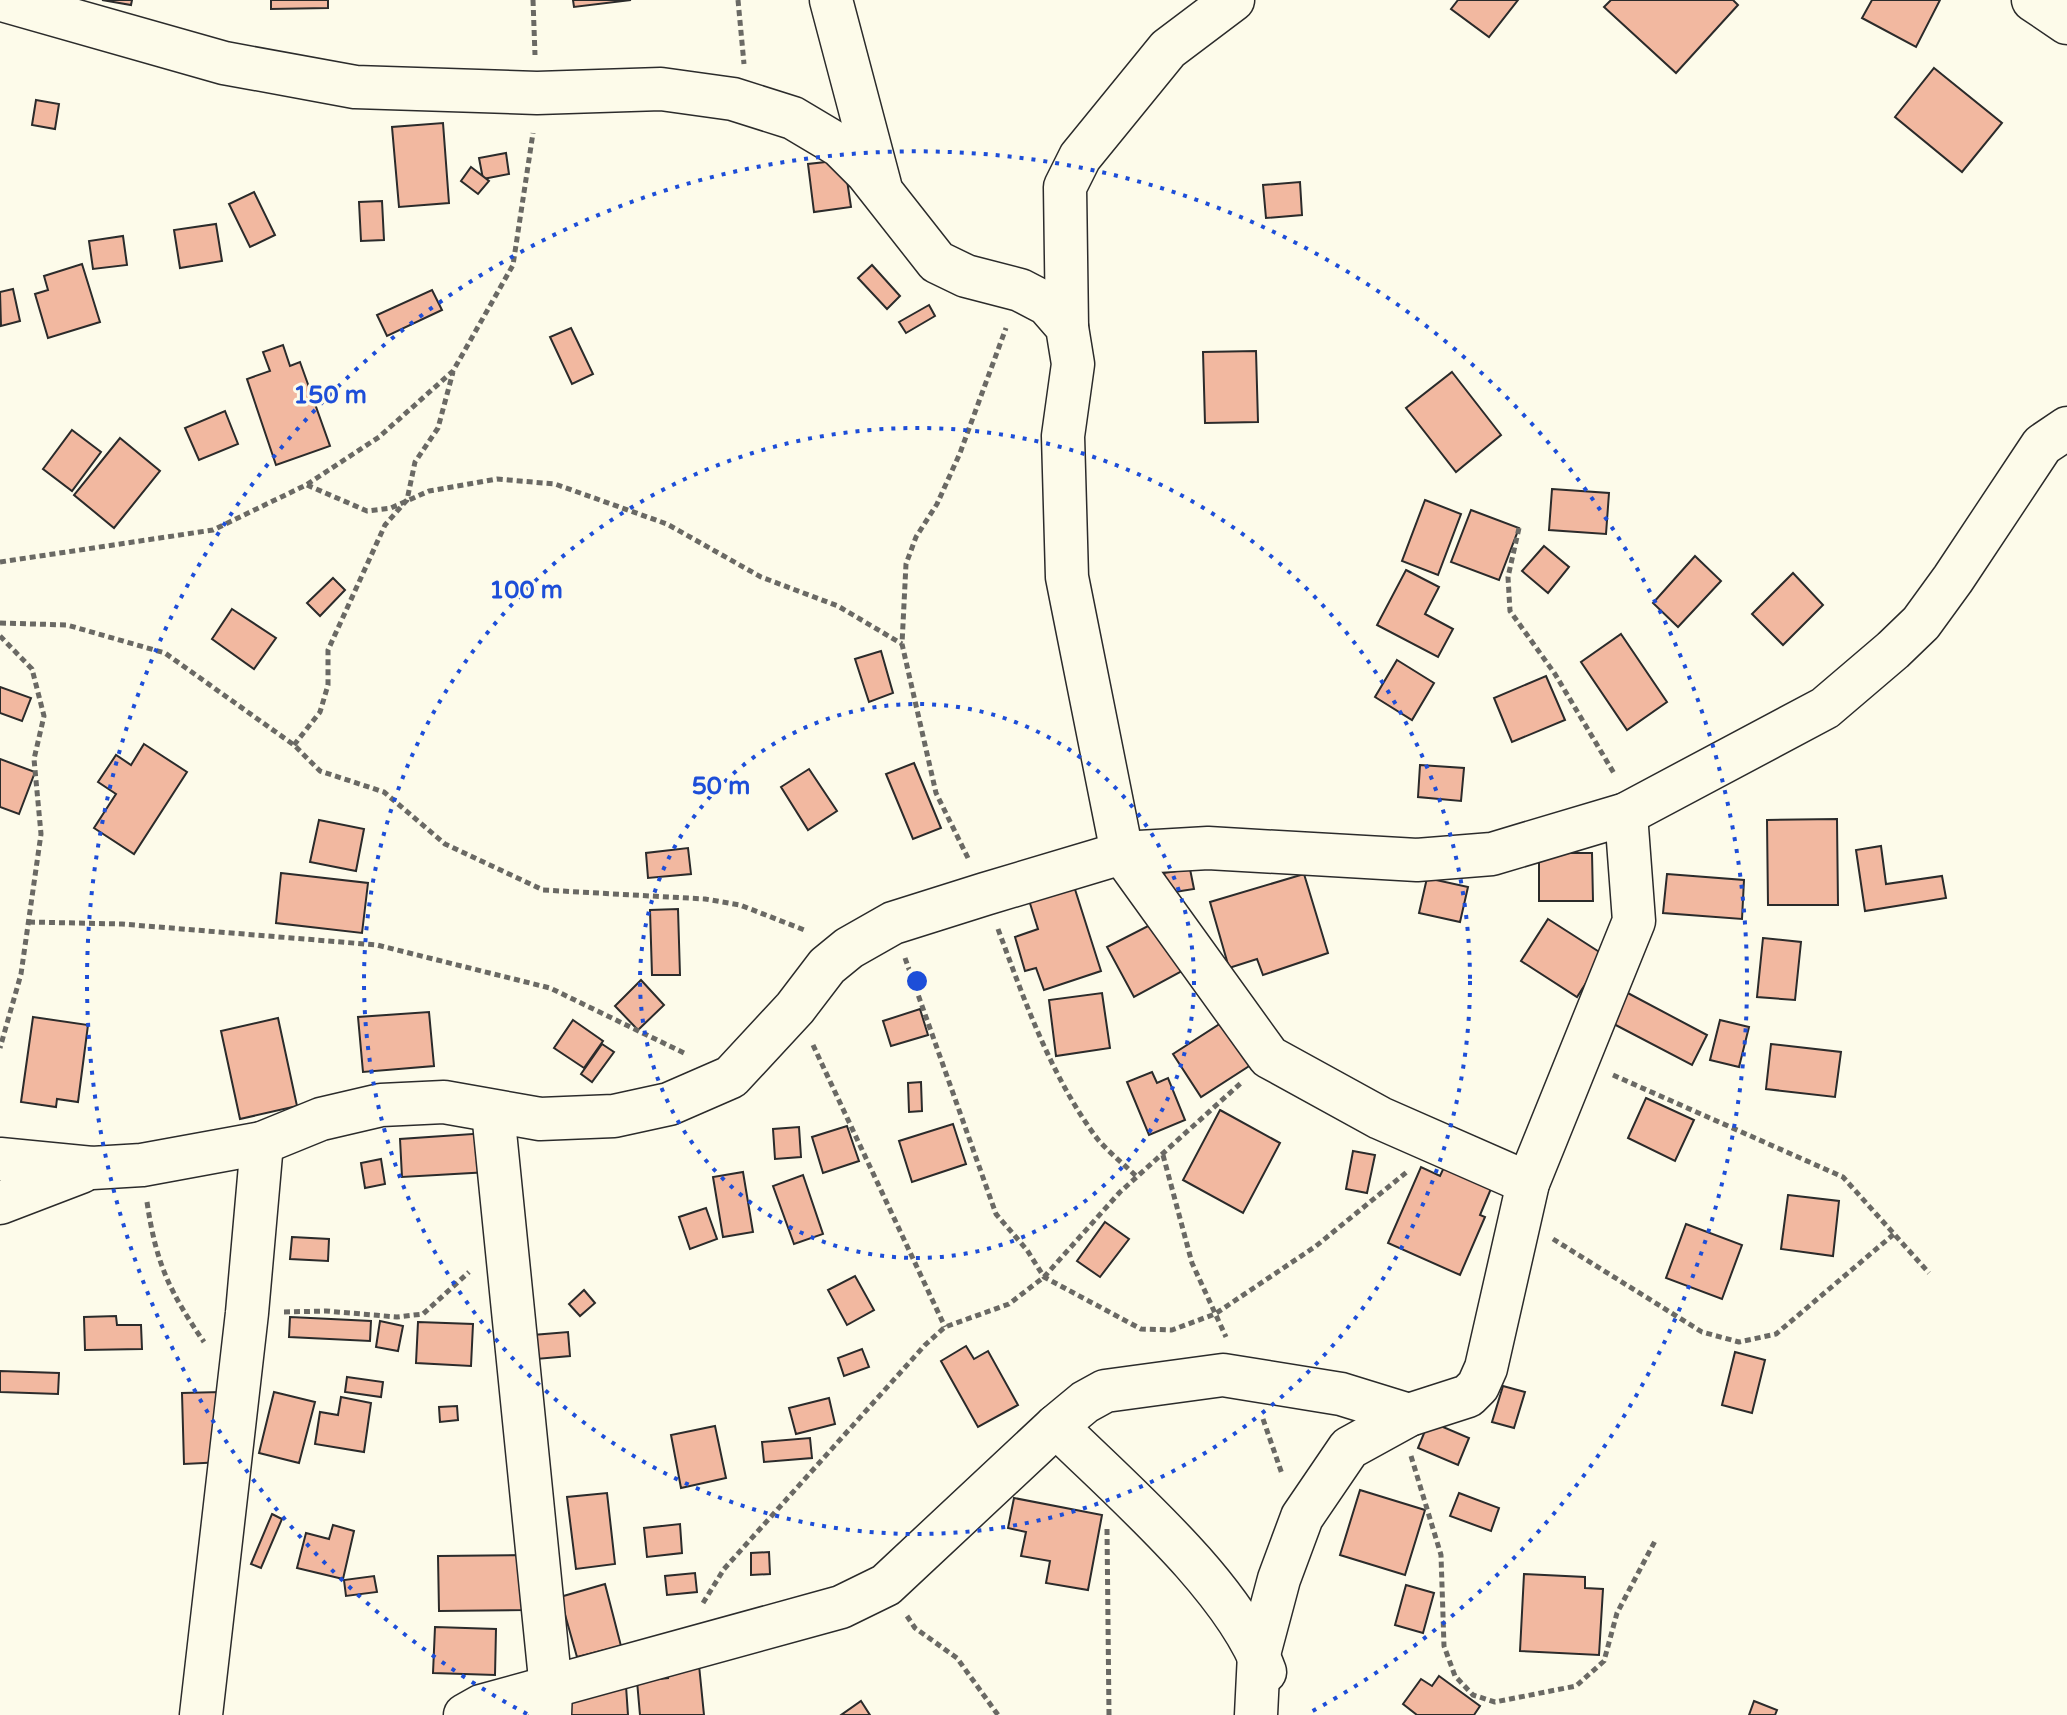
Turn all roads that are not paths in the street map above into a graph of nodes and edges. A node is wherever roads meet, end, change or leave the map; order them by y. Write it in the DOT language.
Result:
graph roads {
  1 [pos="2,0"];
  2 [pos="831,0"];
  3 [pos="1233,0"];
  4 [pos="2033,0"];
  5 [pos="2067,23"];
  6 [pos="883,196"];
  7 [pos="1067,327"];
  8 [pos="2067,428"];
  9 [pos="1626,814"];
  10 [pos="1122,853"];
  11 [pos="493,1112"];
  12 [pos="262,1143"];
  13 [pos="0,1159"];
  14 [pos="92,1168"];
  15 [pos="1524,1198"];
  16 [pos="0,1203"];
  17 [pos="1400,1420"];
  18 [pos="1056,1426"];
  19 [pos="1259,1654"];
  20 [pos="550,1702"];
  21 [pos="201,1715"];
  22 [pos="465,1715"];
  23 [pos="1256,1715"];
  24 [pos="1280,1715"];
  1 -- 6 [label="street"];
  2 -- 6 [label="street"];
  3 -- 7 [label="street"];
  4 -- 5 [label="street"];
  6 -- 7 [label="street"];
  7 -- 10 [label="street"];
  8 -- 9 [label="street"];
  9 -- 10 [label="street"];
  9 -- 15 [label="street"];
  10 -- 11 [label="street"];
  10 -- 15 [label="street"];
  11 -- 12 [label="street"];
  11 -- 20 [label="street"];
  12 -- 14 [label="street"];
  12 -- 21 [label="street"];
  13 -- 14 [label="street"];
  14 -- 16 [label="street"];
  15 -- 17 [label="street"];
  17 -- 18 [label="street"];
  17 -- 19 [label="street"];
  18 -- 19 [label="street"];
  18 -- 20 [label="street"];
  19 -- 23 [label="street"];
  19 -- 24 [label="street"];
  20 -- 22 [label="street"];
}
